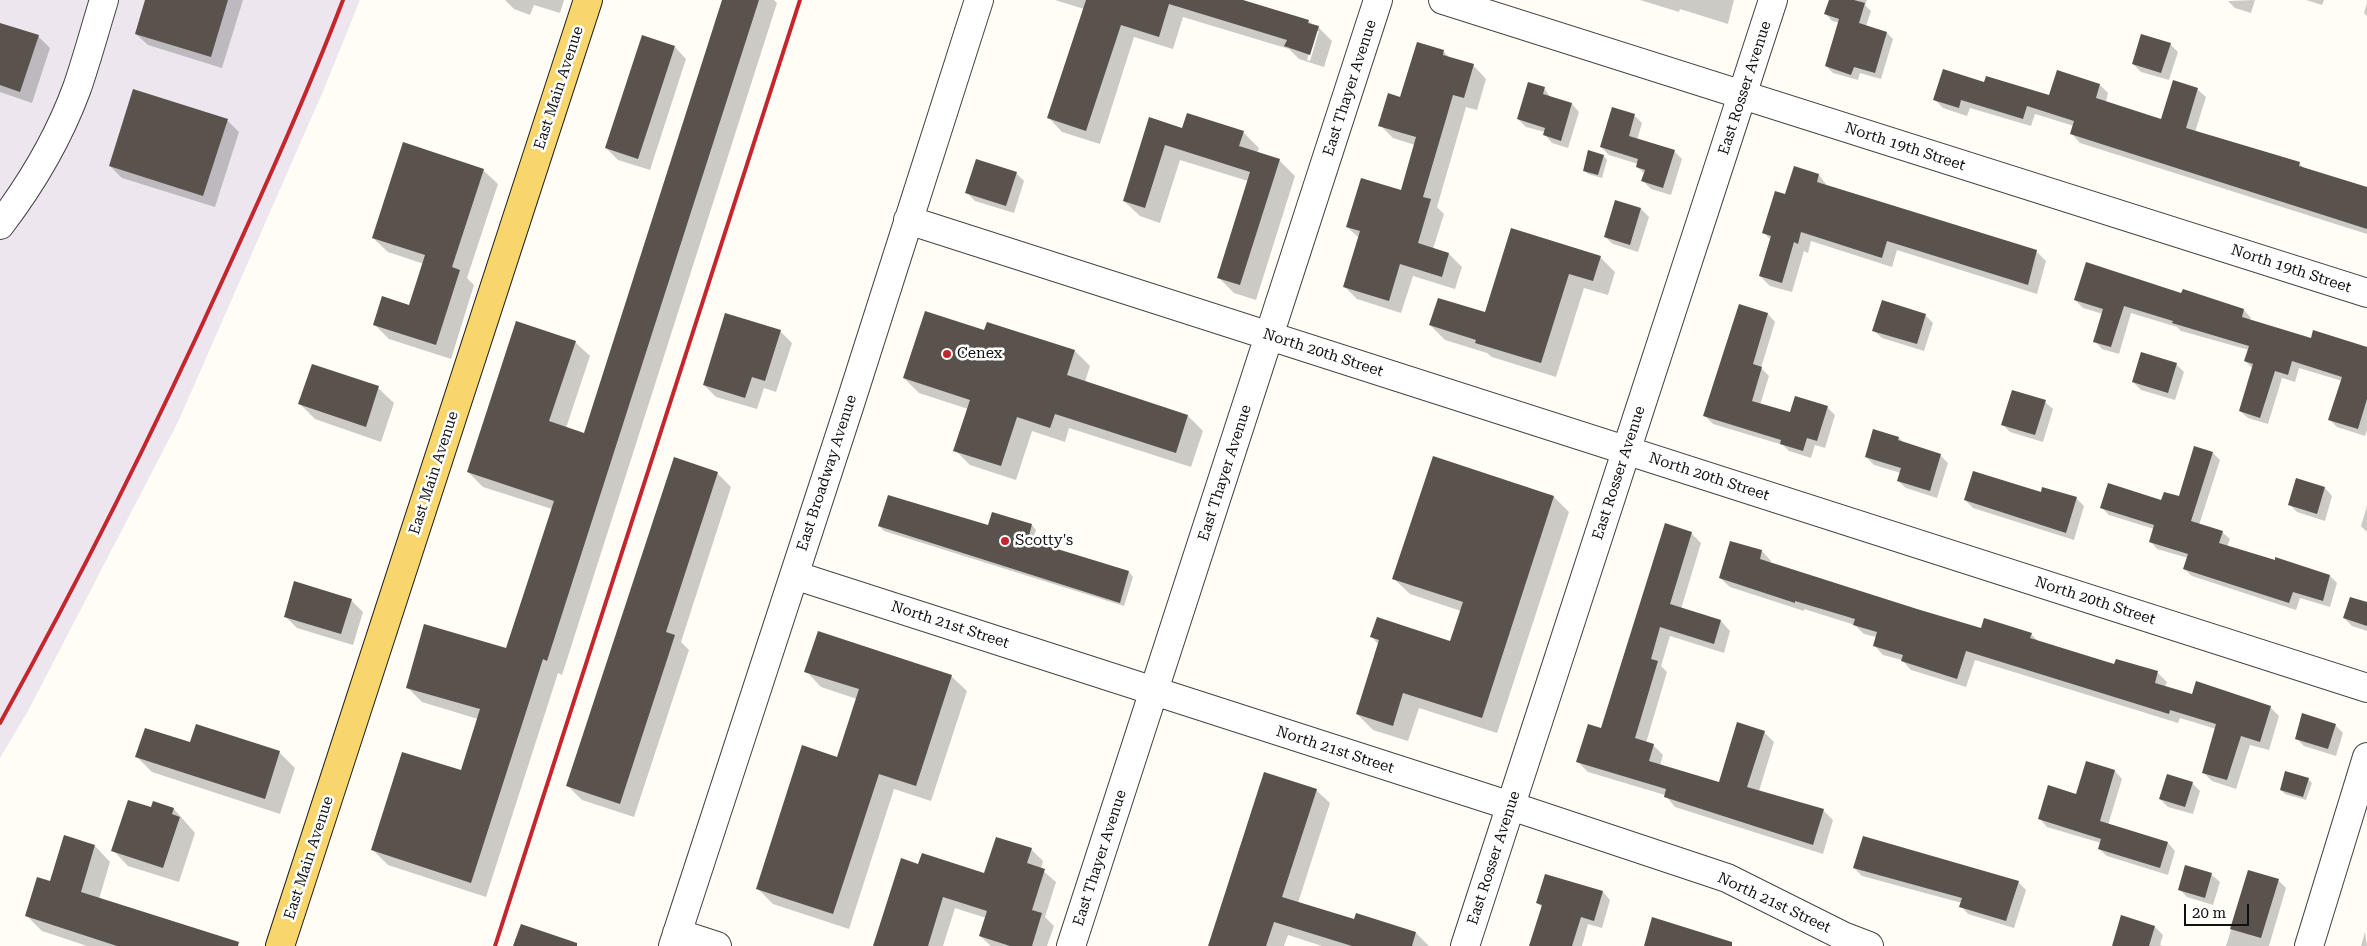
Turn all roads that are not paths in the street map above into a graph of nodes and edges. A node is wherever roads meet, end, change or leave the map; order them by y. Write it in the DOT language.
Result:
graph roads {
  1 [pos="104,0"];
  2 [pos="588,0"];
  3 [pos="979,0"];
  4 [pos="1378,0"];
  5 [pos="1443,0"];
  6 [pos="1773,0"];
  7 [pos="1743,95"];
  8 [pos="908,220"];
  9 [pos="0,225"];
  10 [pos="2367,293"];
  11 [pos="1270,336"];
  12 [pos="1626,450"];
  13 [pos="794,575"];
  14 [pos="2367,688"];
  15 [pos="1154,692"];
  16 [pos="2367,757"];
  17 [pos="1511,806"];
  18 [pos="675,940"];
  19 [pos="280,946"];
  20 [pos="717,946"];
  21 [pos="1071,946"];
  22 [pos="1465,946"];
  23 [pos="1868,946"];
  24 [pos="2309,946"];
  1 -- 9 [label="street"];
  2 -- 19 [label="main road, East Main Avenue"];
  3 -- 8 [label="street, East Broadway Avenue"];
  4 -- 11 [label="street, East Thayer Avenue"];
  5 -- 7 [label="street, North 19th Street"];
  6 -- 7 [label="street, East Rosser Avenue"];
  7 -- 10 [label="street, North 19th Street"];
  7 -- 12 [label="street, East Rosser Avenue"];
  8 -- 11 [label="street, North 20th Street"];
  8 -- 13 [label="street, East Broadway Avenue"];
  11 -- 12 [label="street, North 20th Street"];
  11 -- 15 [label="street, East Thayer Avenue"];
  12 -- 14 [label="street, North 20th Street"];
  12 -- 17 [label="street, East Rosser Avenue"];
  13 -- 15 [label="street, North 21st Street"];
  13 -- 18 [label="street, East Broadway Avenue"];
  15 -- 17 [label="street, North 21st Street"];
  15 -- 21 [label="street, East Thayer Avenue"];
  16 -- 24 [label="street"];
  17 -- 22 [label="street, East Rosser Avenue"];
  17 -- 23 [label="street, North 21st Street"];
  18 -- 20 [label="street"];
}
